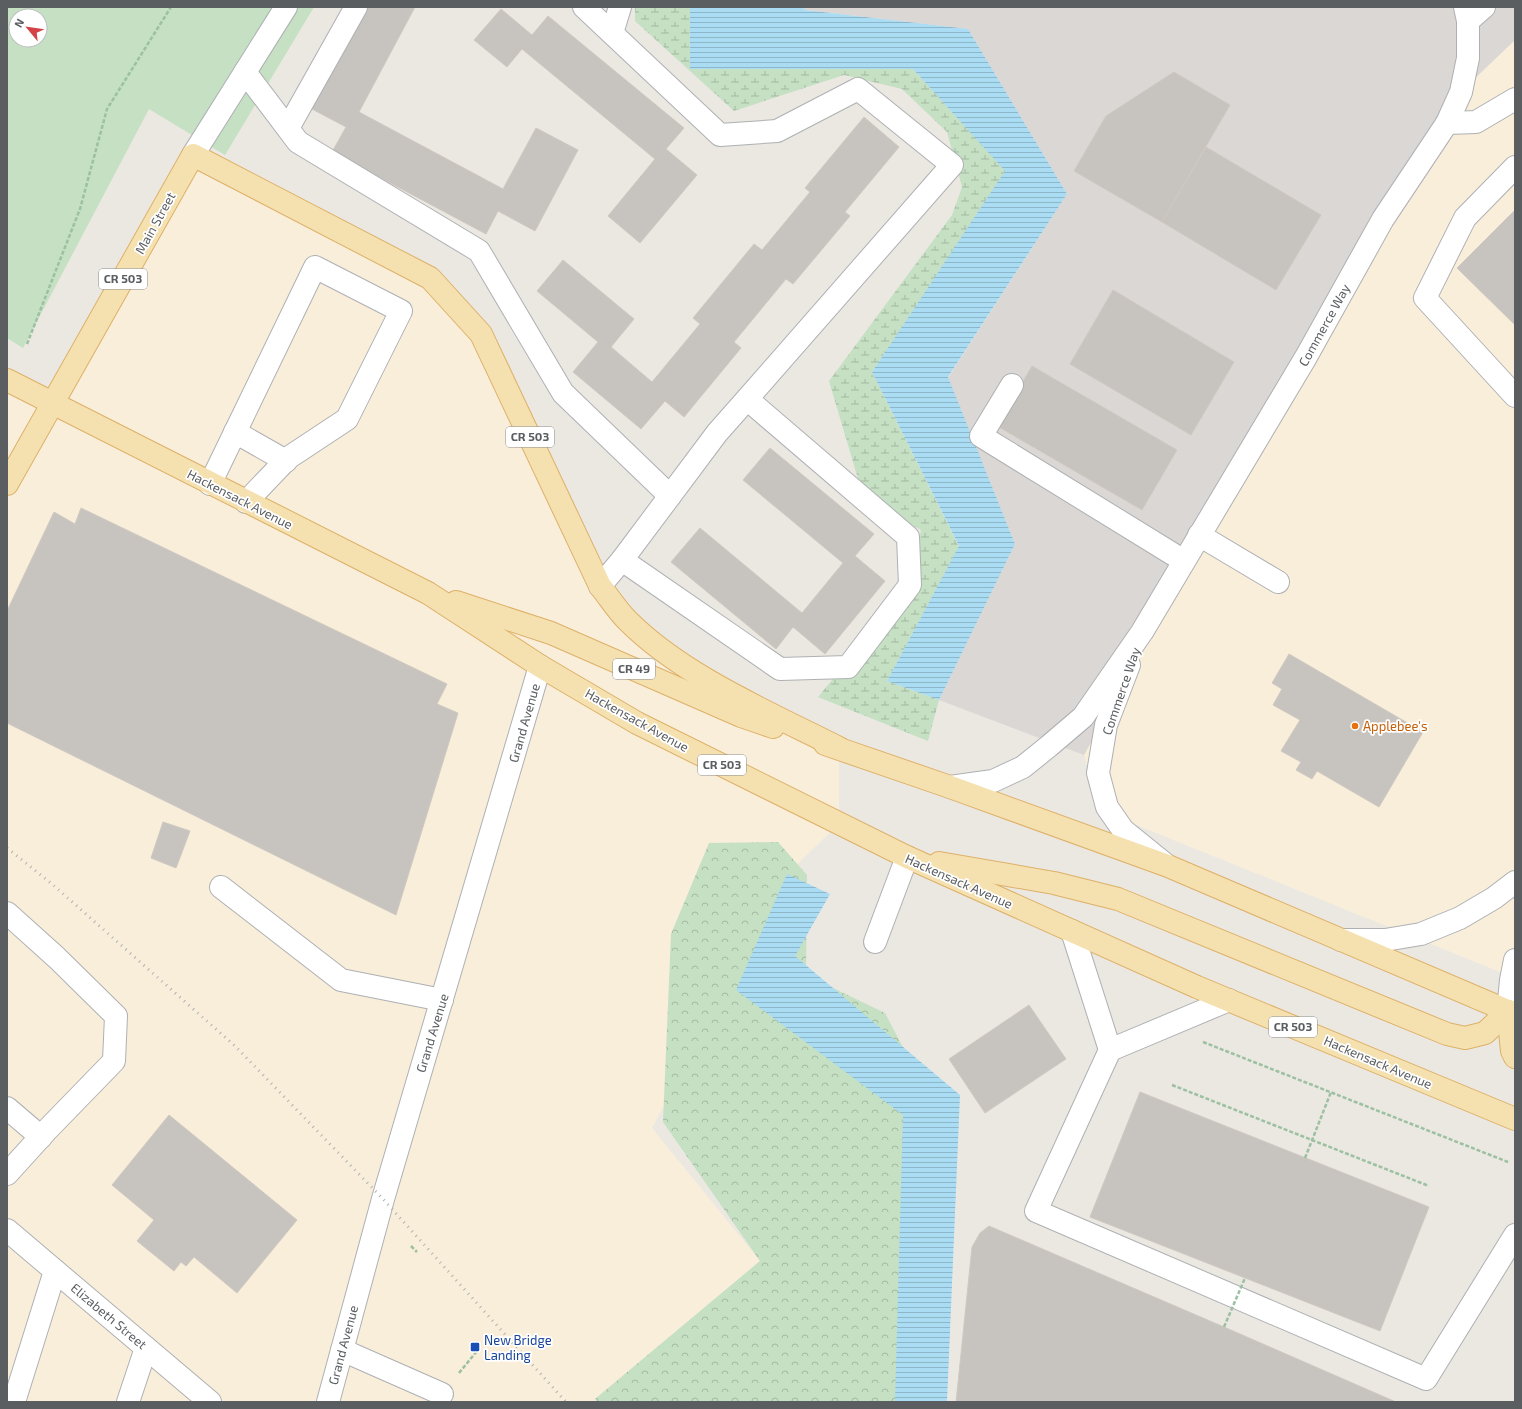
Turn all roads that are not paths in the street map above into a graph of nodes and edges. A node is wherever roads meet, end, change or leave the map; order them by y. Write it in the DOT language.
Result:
graph roads {
  1 [pos="286,7"];
  2 [pos="356,7"];
  3 [pos="584,7"];
  4 [pos="620,7"];
  5 [pos="1473,12"];
  6 [pos="612,33"];
  7 [pos="245,72"];
  8 [pos="1515,99"];
  9 [pos="1447,123"];
  10 [pos="288,128"];
  11 [pos="193,155"];
  12 [pos="1515,167"];
  13 [pos="7,380"];
  14 [pos="1012,385"];
  15 [pos="1515,396"];
  16 [pos="747,399"];
  17 [pos="53,403"];
  18 [pos="235,432"];
  19 [pos="286,461"];
  20 [pos="7,484"];
  21 [pos="210,484"];
  22 [pos="670,496"];
  23 [pos="246,502"];
  24 [pos="1199,535"];
  25 [pos="622,560"];
  26 [pos="1184,561"];
  27 [pos="1278,582"];
  28 [pos="600,586"];
  29 [pos="428,593"];
  30 [pos="1142,632"];
  31 [pos="540,666"];
  32 [pos="839,748"];
  33 [pos="950,787"];
  34 [pos="907,857"];
  35 [pos="1168,866"];
  36 [pos="1515,882"];
  37 [pos="221,887"];
  38 [pos="7,913"];
  39 [pos="1072,931"];
  40 [pos="1340,940"];
  41 [pos="875,942"];
  42 [pos="1515,960"];
  43 [pos="442,1000"];
  44 [pos="1229,1000"];
  45 [pos="1513,1011"];
  46 [pos="1110,1050"];
  47 [pos="1515,1057"];
  48 [pos="7,1108"];
  49 [pos="1515,1119"];
  50 [pos="41,1137"];
  51 [pos="7,1174"];
  52 [pos="7,1230"];
  53 [pos="1515,1235"];
  54 [pos="55,1271"];
  55 [pos="146,1348"];
  56 [pos="342,1350"];
  57 [pos="442,1394"];
  58 [pos="14,1402"];
  59 [pos="128,1402"];
  60 [pos="210,1402"];
  61 [pos="328,1402"];
  1 -- 7 [label="street, Main Street"];
  2 -- 10 [label="street"];
  3 -- 6 [label="street"];
  4 -- 6 [label="street"];
  5 -- 9 [label="street, Commerce Way"];
  6 -- 16 [label="street"];
  7 -- 10 [label="street"];
  7 -- 11 [label="street, Main Street"];
  8 -- 9 [label="street"];
  9 -- 24 [label="street, Commerce Way"];
  10 -- 22 [label="street"];
  11 -- 17 [label="main road, Main Street / CR 503"];
  11 -- 28 [label="main road, CR 503"];
  12 -- 15 [label="street"];
  13 -- 17 [label="main road, Hackensack Avenue"];
  14 -- 26 [label="street"];
  16 -- 22 [label="street"];
  16 -- 25 [label="street"];
  17 -- 20 [label="main road, Main Street / CR 503"];
  17 -- 21 [label="main road, Hackensack Avenue / CR 503"];
  18 -- 19 [label="street"];
  18 -- 19 [label="street"];
  18 -- 21 [label="street"];
  19 -- 23 [label="street"];
  21 -- 23 [label="main road, Hackensack Avenue / CR 503"];
  22 -- 25 [label="street"];
  23 -- 29 [label="main road, Hackensack Avenue / CR 503"];
  24 -- 26 [label="street, Commerce Way"];
  24 -- 27 [label="street"];
  25 -- 28 [label="street"];
  26 -- 30 [label="street, Commerce Way"];
  28 -- 32 [label="main road, CR 503"];
  29 -- 31 [label="main road, Hackensack Avenue / CR 503"];
  29 -- 32 [label="main road, Hackensack Avenue / CR 49"];
  30 -- 33 [label="street, Commerce Way"];
  30 -- 35 [label="street, Commerce Way"];
  31 -- 34 [label="main road, Hackensack Avenue / CR 503"];
  31 -- 43 [label="street, Grand Avenue"];
  32 -- 33 [label="main road, Hackensack Avenue / CR 503"];
  33 -- 35 [label="main road, Hackensack Avenue / CR 503"];
  34 -- 39 [label="main road, Hackensack Avenue / CR 503"];
  34 -- 41 [label="street"];
  34 -- 45 [label="main road"];
  35 -- 40 [label="main road, Hackensack Avenue / CR 503"];
  36 -- 40 [label="street"];
  37 -- 43 [label="street"];
  38 -- 50 [label="street"];
  39 -- 44 [label="main road, Hackensack Avenue / CR 503"];
  39 -- 46 [label="street"];
  40 -- 45 [label="main road, Hackensack Avenue / CR 503"];
  42 -- 45 [label="street"];
  43 -- 56 [label="street, Grand Avenue"];
  44 -- 46 [label="street"];
  44 -- 49 [label="main road, Hackensack Avenue / CR 503"];
  45 -- 47 [label="main road"];
  46 -- 53 [label="street"];
  48 -- 50 [label="street"];
  50 -- 51 [label="street"];
  52 -- 54 [label="street, Elizabeth Street"];
  54 -- 55 [label="street, Elizabeth Street"];
  54 -- 58 [label="street"];
  55 -- 59 [label="street"];
  55 -- 60 [label="street, Elizabeth Street"];
  56 -- 57 [label="street"];
  56 -- 61 [label="street, Grand Avenue"];
}
